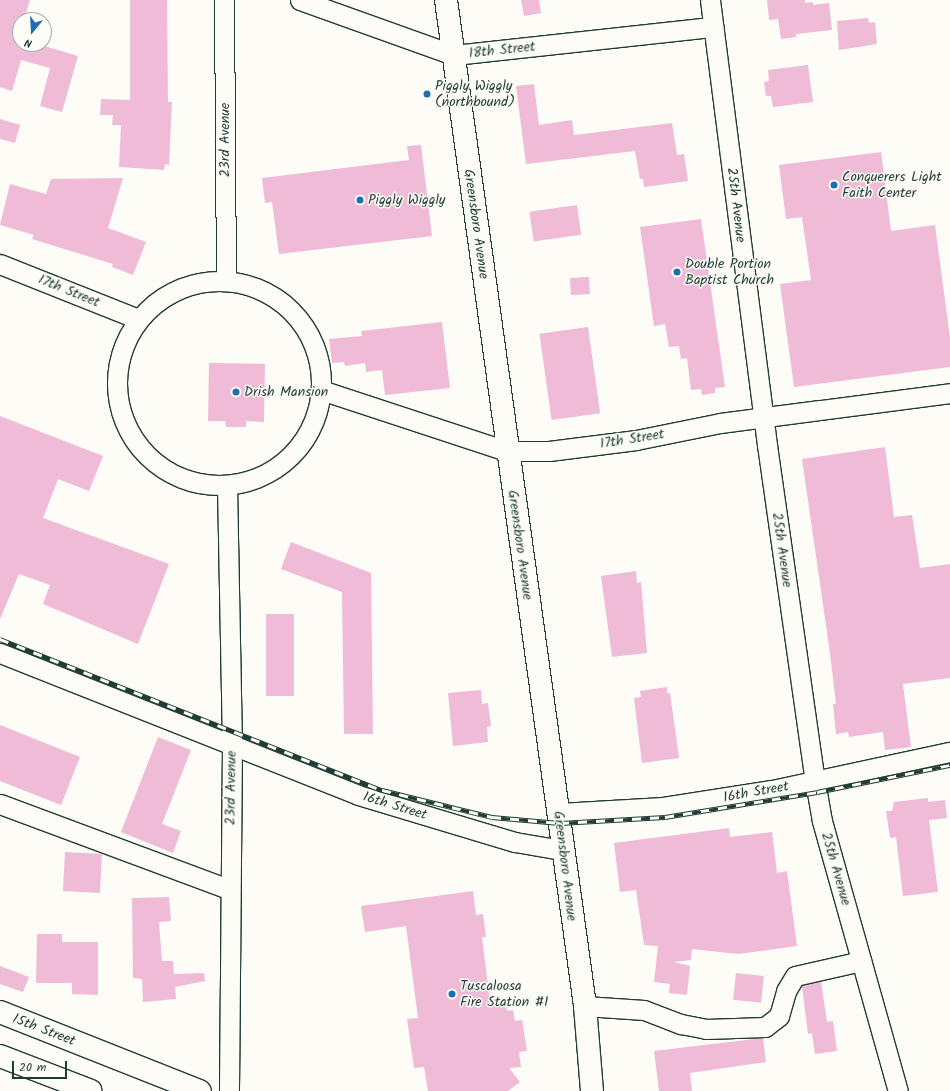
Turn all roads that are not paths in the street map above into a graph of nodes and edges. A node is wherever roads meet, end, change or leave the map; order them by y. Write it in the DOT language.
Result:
graph roads {
  1 [pos="224,0"];
  2 [pos="300,0"];
  3 [pos="446,0"];
  4 [pos="710,0"];
  5 [pos="713,27"];
  6 [pos="454,55"];
  7 [pos="0,264"];
  8 [pos="226,280"];
  9 [pos="138,319"];
  10 [pos="321,390"];
  11 [pos="950,393"];
  12 [pos="764,418"];
  13 [pos="507,451"];
  14 [pos="227,485"];
  15 [pos="0,653"];
  16 [pos="232,745"];
  17 [pos="950,752"];
  18 [pos="815,781"];
  19 [pos="0,804"];
  20 [pos="559,813"];
  21 [pos="562,850"];
  22 [pos="229,889"];
  23 [pos="861,960"];
  24 [pos="585,1006"];
  25 [pos="0,1012"];
  26 [pos="0,1056"];
  27 [pos="91,1091"];
  28 [pos="200,1091"];
  29 [pos="229,1091"];
  30 [pos="592,1091"];
  31 [pos="898,1091"];
  1 -- 8 [label="street, 23rd Avenue"];
  2 -- 6 [label="street, 18th Street"];
  3 -- 6 [label="main road, Greensboro Avenue"];
  4 -- 5 [label="street, 25th Avenue"];
  5 -- 6 [label="street, 18th Street"];
  5 -- 12 [label="street, 25th Avenue"];
  6 -- 13 [label="main road, Greensboro Avenue"];
  7 -- 9 [label="street, 17th Street"];
  8 -- 9 [label="street"];
  8 -- 10 [label="street"];
  9 -- 14 [label="street"];
  10 -- 13 [label="street, 17th Street"];
  10 -- 14 [label="street"];
  11 -- 12 [label="street, 17th Street"];
  12 -- 13 [label="street, 17th Street"];
  12 -- 18 [label="street, 25th Avenue"];
  13 -- 20 [label="main road, Greensboro Avenue"];
  14 -- 16 [label="street, 23rd Avenue"];
  15 -- 16 [label="street, 16th Street"];
  16 -- 21 [label="street, 16th Street"];
  16 -- 22 [label="street, 23rd Avenue"];
  17 -- 18 [label="street, 16th Street"];
  18 -- 20 [label="street, 16th Street"];
  18 -- 23 [label="street, 25th Avenue"];
  19 -- 22 [label="street"];
  20 -- 21 [label="main road, Greensboro Avenue"];
  21 -- 24 [label="main road, Greensboro Avenue"];
  22 -- 29 [label="street, 23rd Avenue"];
  23 -- 24 [label="street"];
  23 -- 31 [label="street, 25th Avenue"];
  24 -- 30 [label="main road, Greensboro Avenue"];
  25 -- 28 [label="main road, 15th Street"];
  26 -- 27 [label="main road"];
}
